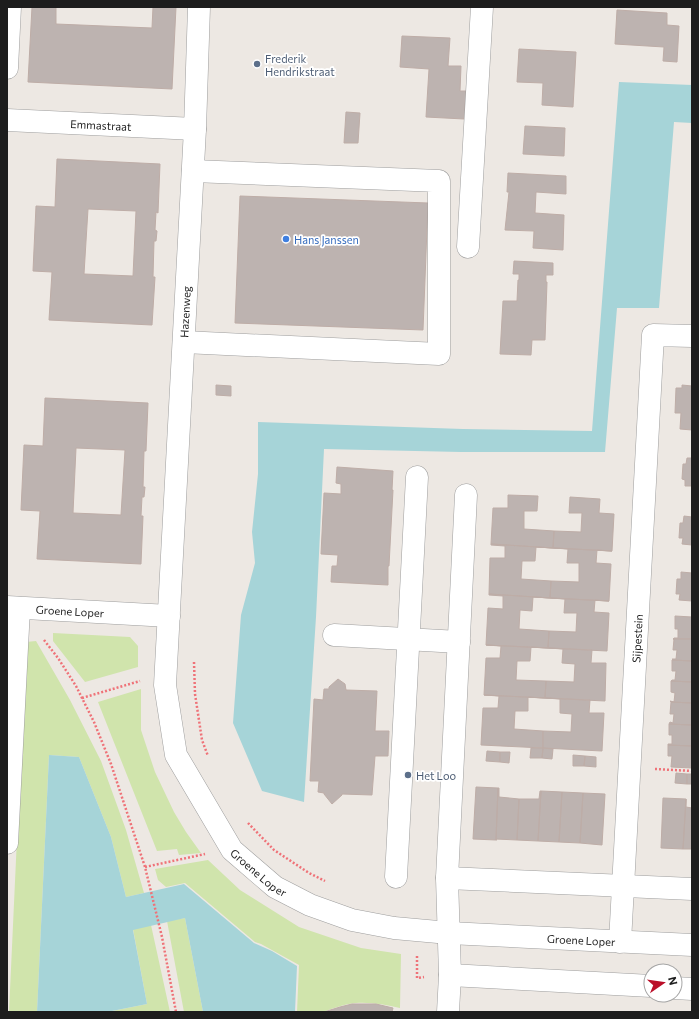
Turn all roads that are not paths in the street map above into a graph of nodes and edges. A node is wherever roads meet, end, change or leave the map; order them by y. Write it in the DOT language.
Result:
graph roads {
  1 [pos="10,7"];
  2 [pos="199,7"];
  3 [pos="482,7"];
  4 [pos="7,68"];
  5 [pos="7,120"];
  6 [pos="195,129"];
  7 [pos="193,171"];
  8 [pos="468,247"];
  9 [pos="692,336"];
  10 [pos="184,342"];
  11 [pos="417,477"];
  12 [pos="466,495"];
  13 [pos="13,608"];
  14 [pos="169,616"];
  15 [pos="334,635"];
  16 [pos="408,639"];
  17 [pos="459,642"];
  18 [pos="7,843"];
  19 [pos="396,877"];
  20 [pos="447,878"];
  21 [pos="622,886"];
  22 [pos="692,888"];
  23 [pos="449,933"];
  24 [pos="620,942"];
  25 [pos="692,945"];
  26 [pos="450,975"];
  27 [pos="643,986"];
  28 [pos="448,1012"];
  1 -- 4 [label="street"];
  2 -- 6 [label="street, Hazenweg"];
  3 -- 8 [label="street"];
  5 -- 6 [label="street, Emmastraat"];
  6 -- 7 [label="street, Hazenweg"];
  7 -- 10 [label="street, Hazenweg"];
  7 -- 10 [label="street"];
  9 -- 21 [label="street, Sijpestein"];
  10 -- 14 [label="street, Hazenweg"];
  11 -- 16 [label="street"];
  12 -- 17 [label="street"];
  13 -- 14 [label="street, Groene Loper"];
  13 -- 18 [label="street"];
  14 -- 23 [label="street, Groene Loper"];
  15 -- 16 [label="street"];
  16 -- 17 [label="street"];
  16 -- 19 [label="street"];
  17 -- 20 [label="street"];
  20 -- 21 [label="street"];
  20 -- 23 [label="street"];
  21 -- 22 [label="street"];
  21 -- 24 [label="street, Sijpestein"];
  23 -- 24 [label="street, Groene Loper"];
  23 -- 26 [label="street"];
  24 -- 25 [label="street, Groene Loper"];
  26 -- 27 [label="street"];
  26 -- 28 [label="street"];
}
